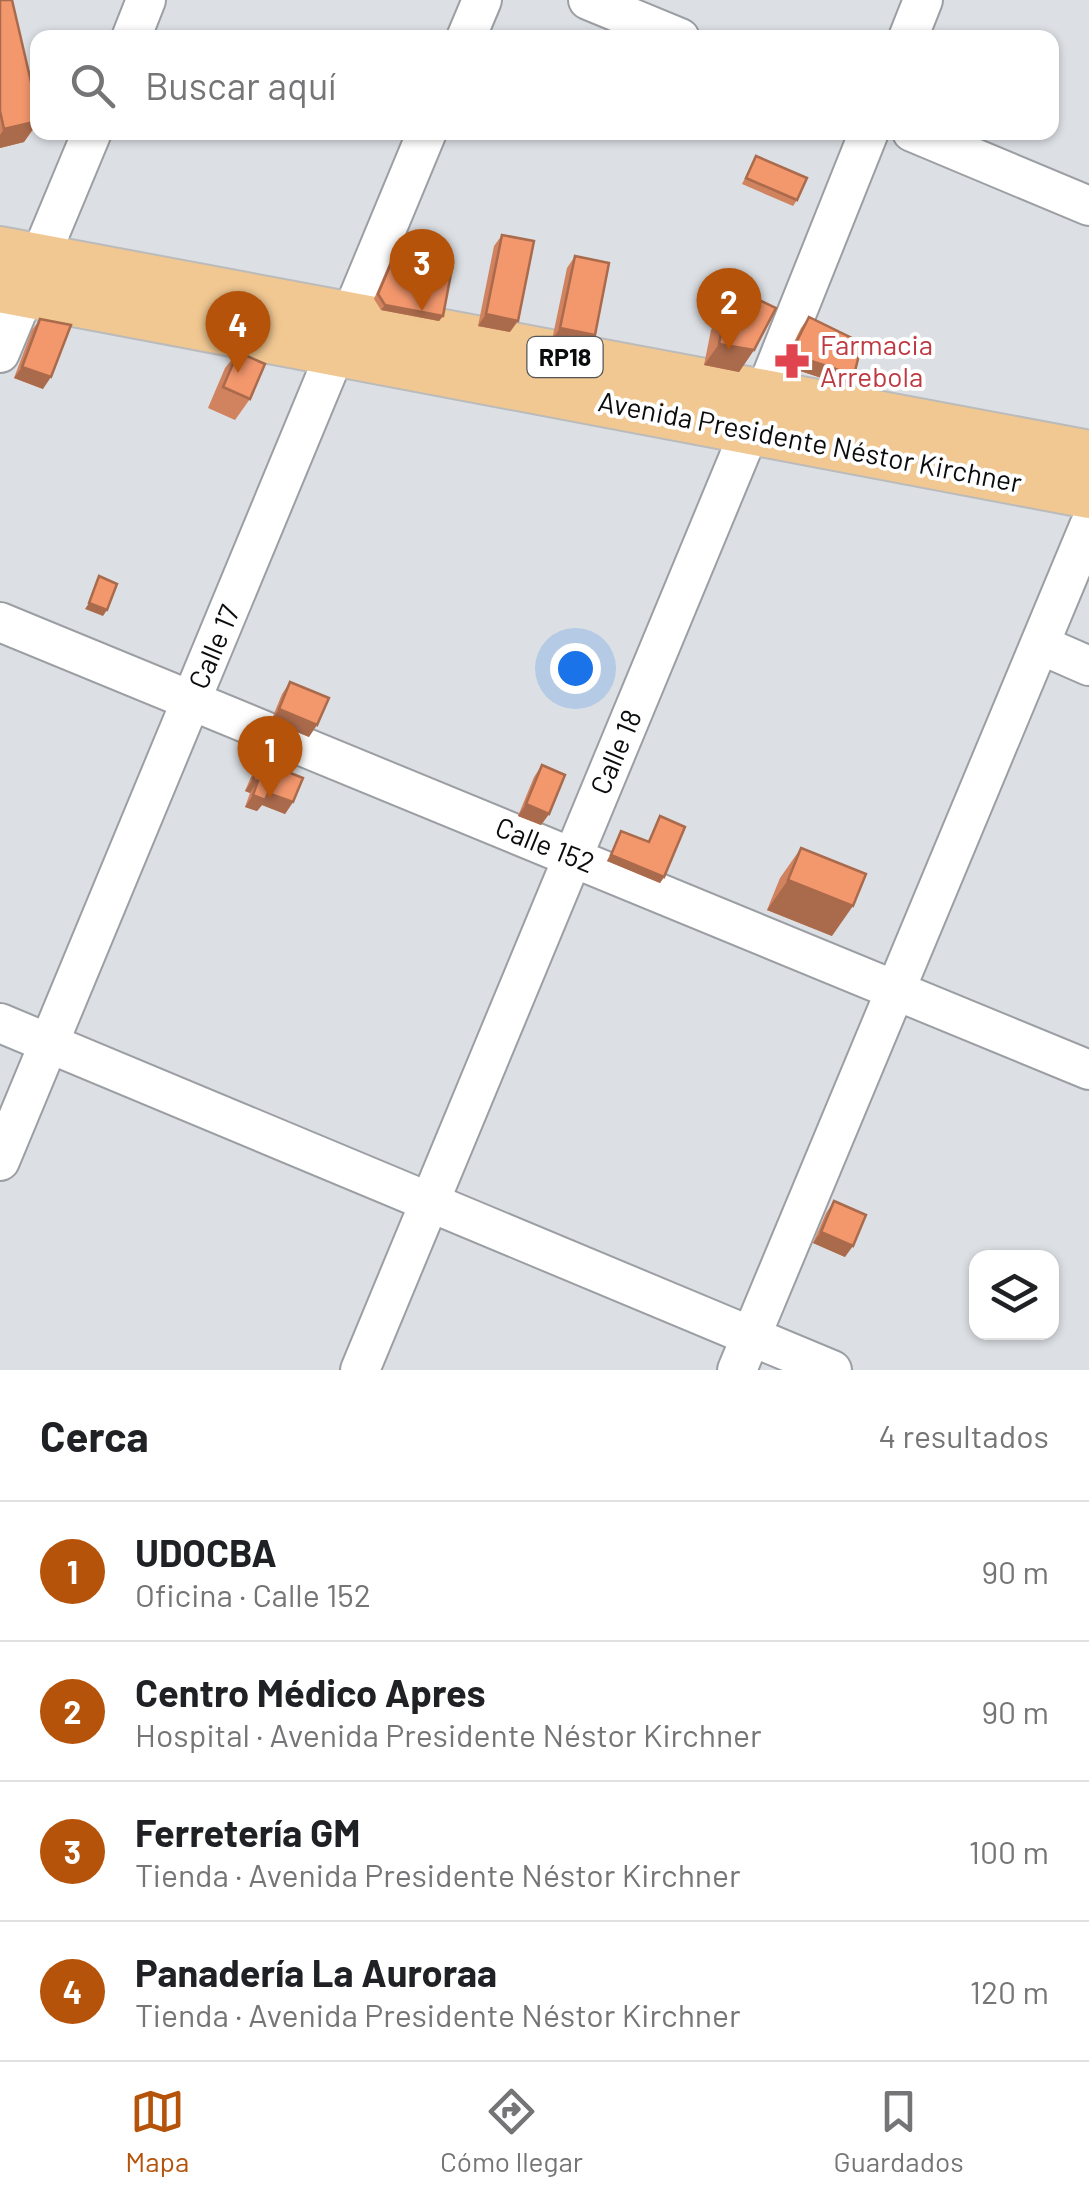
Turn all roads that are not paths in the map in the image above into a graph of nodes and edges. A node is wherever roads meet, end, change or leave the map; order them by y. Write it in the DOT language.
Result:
graph roads {
  1 [pos="146,0"];
  2 [pos="482,0"];
  3 [pos="588,0"];
  4 [pos="924,0"];
  5 [pos="134,30"];
  6 [pos="469,30"];
  7 [pos="661,30"];
  8 [pos="911,30"];
  9 [pos="88,140"];
  10 [pos="424,140"];
  11 [pos="866,140"];
  12 [pos="931,140"];
  13 [pos="1089,206"];
  14 [pos="16,272"];
  15 [pos="344,335"];
  16 [pos="0,353"];
  17 [pos="756,412"];
  18 [pos="1089,455"];
  19 [pos="1089,494"];
  20 [pos="1089,526"];
  21 [pos="0,622"];
  22 [pos="1041,645"];
  23 [pos="1089,666"];
  24 [pos="192,700"];
  25 [pos="572,856"];
  26 [pos="894,988"];
  27 [pos="0,1024"];
  28 [pos="50,1044"];
  29 [pos="1089,1070"];
  30 [pos="0,1161"];
  31 [pos="428,1204"];
  32 [pos="744,1353"];
  33 [pos="360,1370"];
  34 [pos="832,1370"];
  1 -- 5 [label="street"];
  2 -- 6 [label="street"];
  3 -- 7 [label="street"];
  4 -- 8 [label="street"];
  9 -- 14 [label="street"];
  10 -- 15 [label="street, Calle 17"];
  11 -- 17 [label="street, Calle 18"];
  12 -- 13 [label="street"];
  14 -- 15 [label="main road, Avenida Presidente Néstor Kirchner / RP18"];
  14 -- 16 [label="street"];
  15 -- 17 [label="main road, Avenida Presidente Néstor Kirchner / RP18"];
  15 -- 24 [label="street, Calle 17"];
  17 -- 18 [label="main road, Avenida Presidente Néstor Kirchner / RP18"];
  17 -- 19 [label="main road, Avenida Presidente Néstor Kirchner / RP18"];
  17 -- 25 [label="street, Calle 18"];
  20 -- 22 [label="street"];
  21 -- 24 [label="street, Calle 152"];
  22 -- 23 [label="street"];
  22 -- 26 [label="street"];
  24 -- 25 [label="street, Calle 152"];
  24 -- 28 [label="street, Calle 17"];
  25 -- 26 [label="street, Calle 152"];
  25 -- 31 [label="street, Calle 18"];
  26 -- 29 [label="street, Calle 152"];
  26 -- 32 [label="street"];
  27 -- 28 [label="street"];
  28 -- 30 [label="street, Calle 17"];
  28 -- 31 [label="street"];
  31 -- 32 [label="street"];
  31 -- 33 [label="street, Calle 18"];
  32 -- 34 [label="street"];
}
